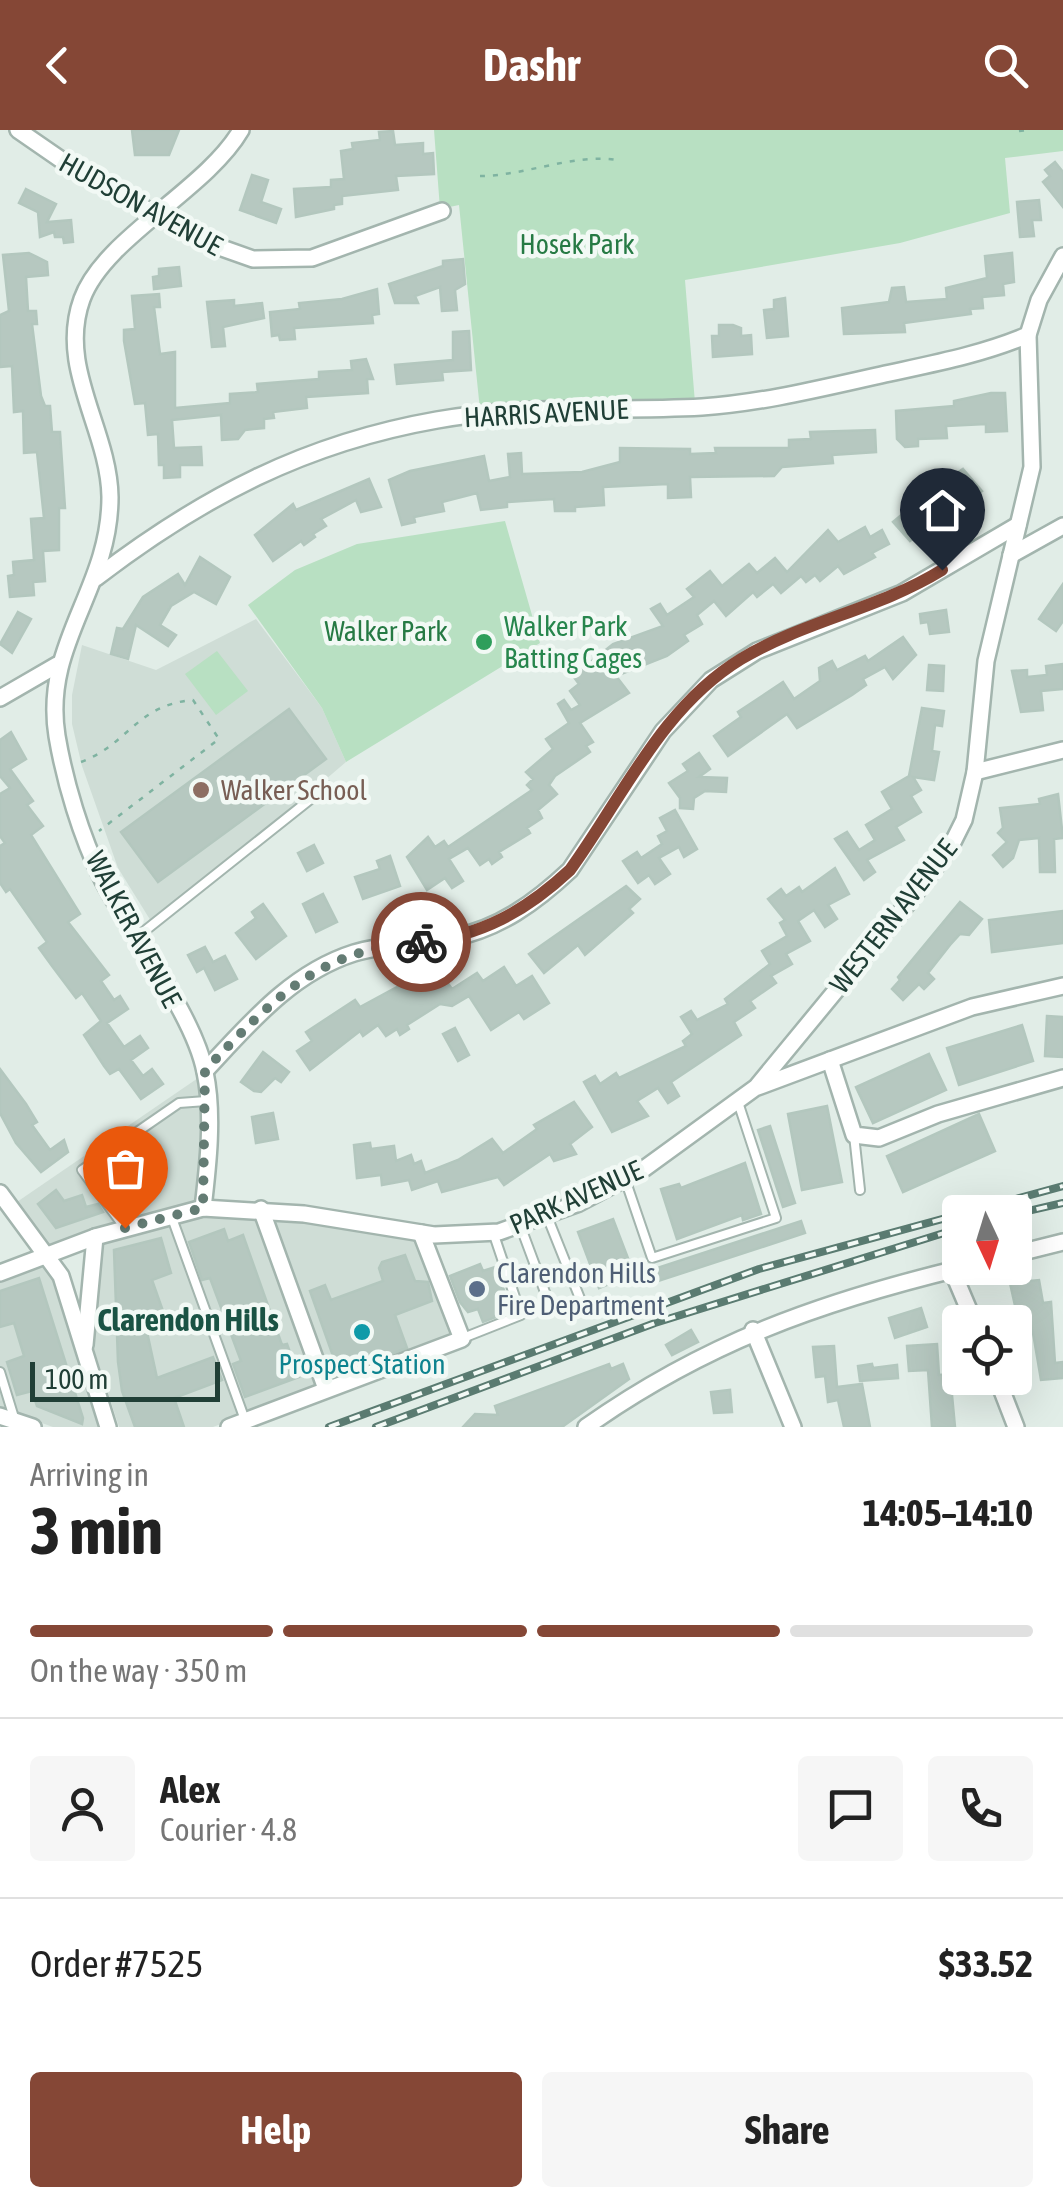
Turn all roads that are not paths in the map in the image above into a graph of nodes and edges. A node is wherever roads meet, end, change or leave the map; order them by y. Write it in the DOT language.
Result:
graph roads {
  1 [pos="18,130"];
  2 [pos="241,130"];
  3 [pos="442,210"];
  4 [pos="158,212"];
  5 [pos="1063,256"];
  6 [pos="1028,335"];
  7 [pos="1018,525"];
  8 [pos="1063,526"];
  9 [pos="1011,555"];
  10 [pos="96,578"];
  11 [pos="57,665"];
  12 [pos="0,698"];
  13 [pos="1063,750"];
  14 [pos="976,772"];
  15 [pos="326,786"];
  16 [pos="137,937"];
  17 [pos="1063,986"];
  18 [pos="830,1060"];
  19 [pos="205,1070"];
  20 [pos="1063,1078"];
  21 [pos="755,1088"];
  22 [pos="206,1102"];
  23 [pos="738,1102"];
  24 [pos="854,1135"];
  25 [pos="625,1179"];
  26 [pos="860,1190"];
  27 [pos="0,1193"];
  28 [pos="203,1208"];
  29 [pos="261,1209"];
  30 [pos="171,1215"];
  31 [pos="547,1216"];
  32 [pos="520,1226"];
  33 [pos="125,1228"];
  34 [pos="493,1232"];
  35 [pos="421,1233"];
  36 [pos="95,1237"];
  37 [pos="1063,1242"];
  38 [pos="1032,1250"];
  39 [pos="46,1255"];
  40 [pos="0,1273"];
  41 [pos="942,1273"];
  42 [pos="753,1330"];
  43 [pos="462,1338"];
  44 [pos="84,1348"];
  45 [pos="0,1372"];
  46 [pos="326,1389"];
  47 [pos="1004,1395"];
  48 [pos="7,1419"];
  49 [pos="245,1420"];
  50 [pos="33,1427"];
  51 [pos="108,1427"];
  52 [pos="228,1427"];
  53 [pos="586,1427"];
  54 [pos="794,1427"];
  55 [pos="1016,1427"];
  1 -- 4 [label="street, HUDSON AVENUE"];
  2 -- 4 [label="street, WALKER AVENUE"];
  3 -- 4 [label="street, HUDSON AVENUE"];
  4 -- 10 [label="street, WALKER AVENUE"];
  5 -- 6 [label="street, WESTERN AVENUE"];
  6 -- 7 [label="street, WESTERN AVENUE"];
  6 -- 10 [label="street, HARRIS AVENUE"];
  7 -- 9 [label="street, WESTERN AVENUE"];
  7 -- 19 [label="street"];
  8 -- 9 [label="street"];
  9 -- 14 [label="street, WESTERN AVENUE"];
  10 -- 11 [label="street, WALKER AVENUE"];
  11 -- 12 [label="street"];
  11 -- 16 [label="street, WALKER AVENUE"];
  13 -- 14 [label="street"];
  14 -- 21 [label="street, WESTERN AVENUE"];
  15 -- 16 [label="lane"];
  16 -- 19 [label="street, WALKER AVENUE"];
  17 -- 18 [label="street, PARK AVENUE"];
  18 -- 21 [label="street, PARK AVENUE"];
  18 -- 24 [label="street"];
  19 -- 22 [label="street, WALKER AVENUE"];
  20 -- 24 [label="street"];
  21 -- 23 [label="street, PARK AVENUE"];
  22 -- 28 [label="street, WALKER AVENUE"];
  22 -- 33 [label="lane"];
  23 -- 25 [label="street, PARK AVENUE"];
  23 -- 25 [label="lane"];
  24 -- 26 [label="lane"];
  25 -- 31 [label="street, PARK AVENUE"];
  27 -- 39 [label="street"];
  28 -- 29 [label="street, PARK AVENUE"];
  28 -- 30 [label="street, PARK AVENUE"];
  29 -- 35 [label="street, PARK AVENUE"];
  29 -- 46 [label="street"];
  30 -- 33 [label="street, PARK AVENUE"];
  30 -- 49 [label="lane"];
  31 -- 32 [label="street, PARK AVENUE"];
  31 -- 32 [label="lane"];
  32 -- 34 [label="street, PARK AVENUE"];
  33 -- 36 [label="street, PARK AVENUE"];
  34 -- 35 [label="street, PARK AVENUE"];
  34 -- 43 [label="lane"];
  35 -- 43 [label="street"];
  36 -- 39 [label="street, PARK AVENUE"];
  36 -- 44 [label="street"];
  37 -- 38 [label="street"];
  39 -- 40 [label="street, PARK AVENUE"];
  39 -- 44 [label="street"];
  41 -- 42 [label="street"];
  42 -- 53 [label="street"];
  42 -- 54 [label="street"];
  43 -- 46 [label="street"];
  44 -- 51 [label="street"];
  45 -- 48 [label="lane"];
  46 -- 49 [label="street"];
  47 -- 55 [label="street"];
  48 -- 50 [label="street"];
  49 -- 52 [label="street"];
}
